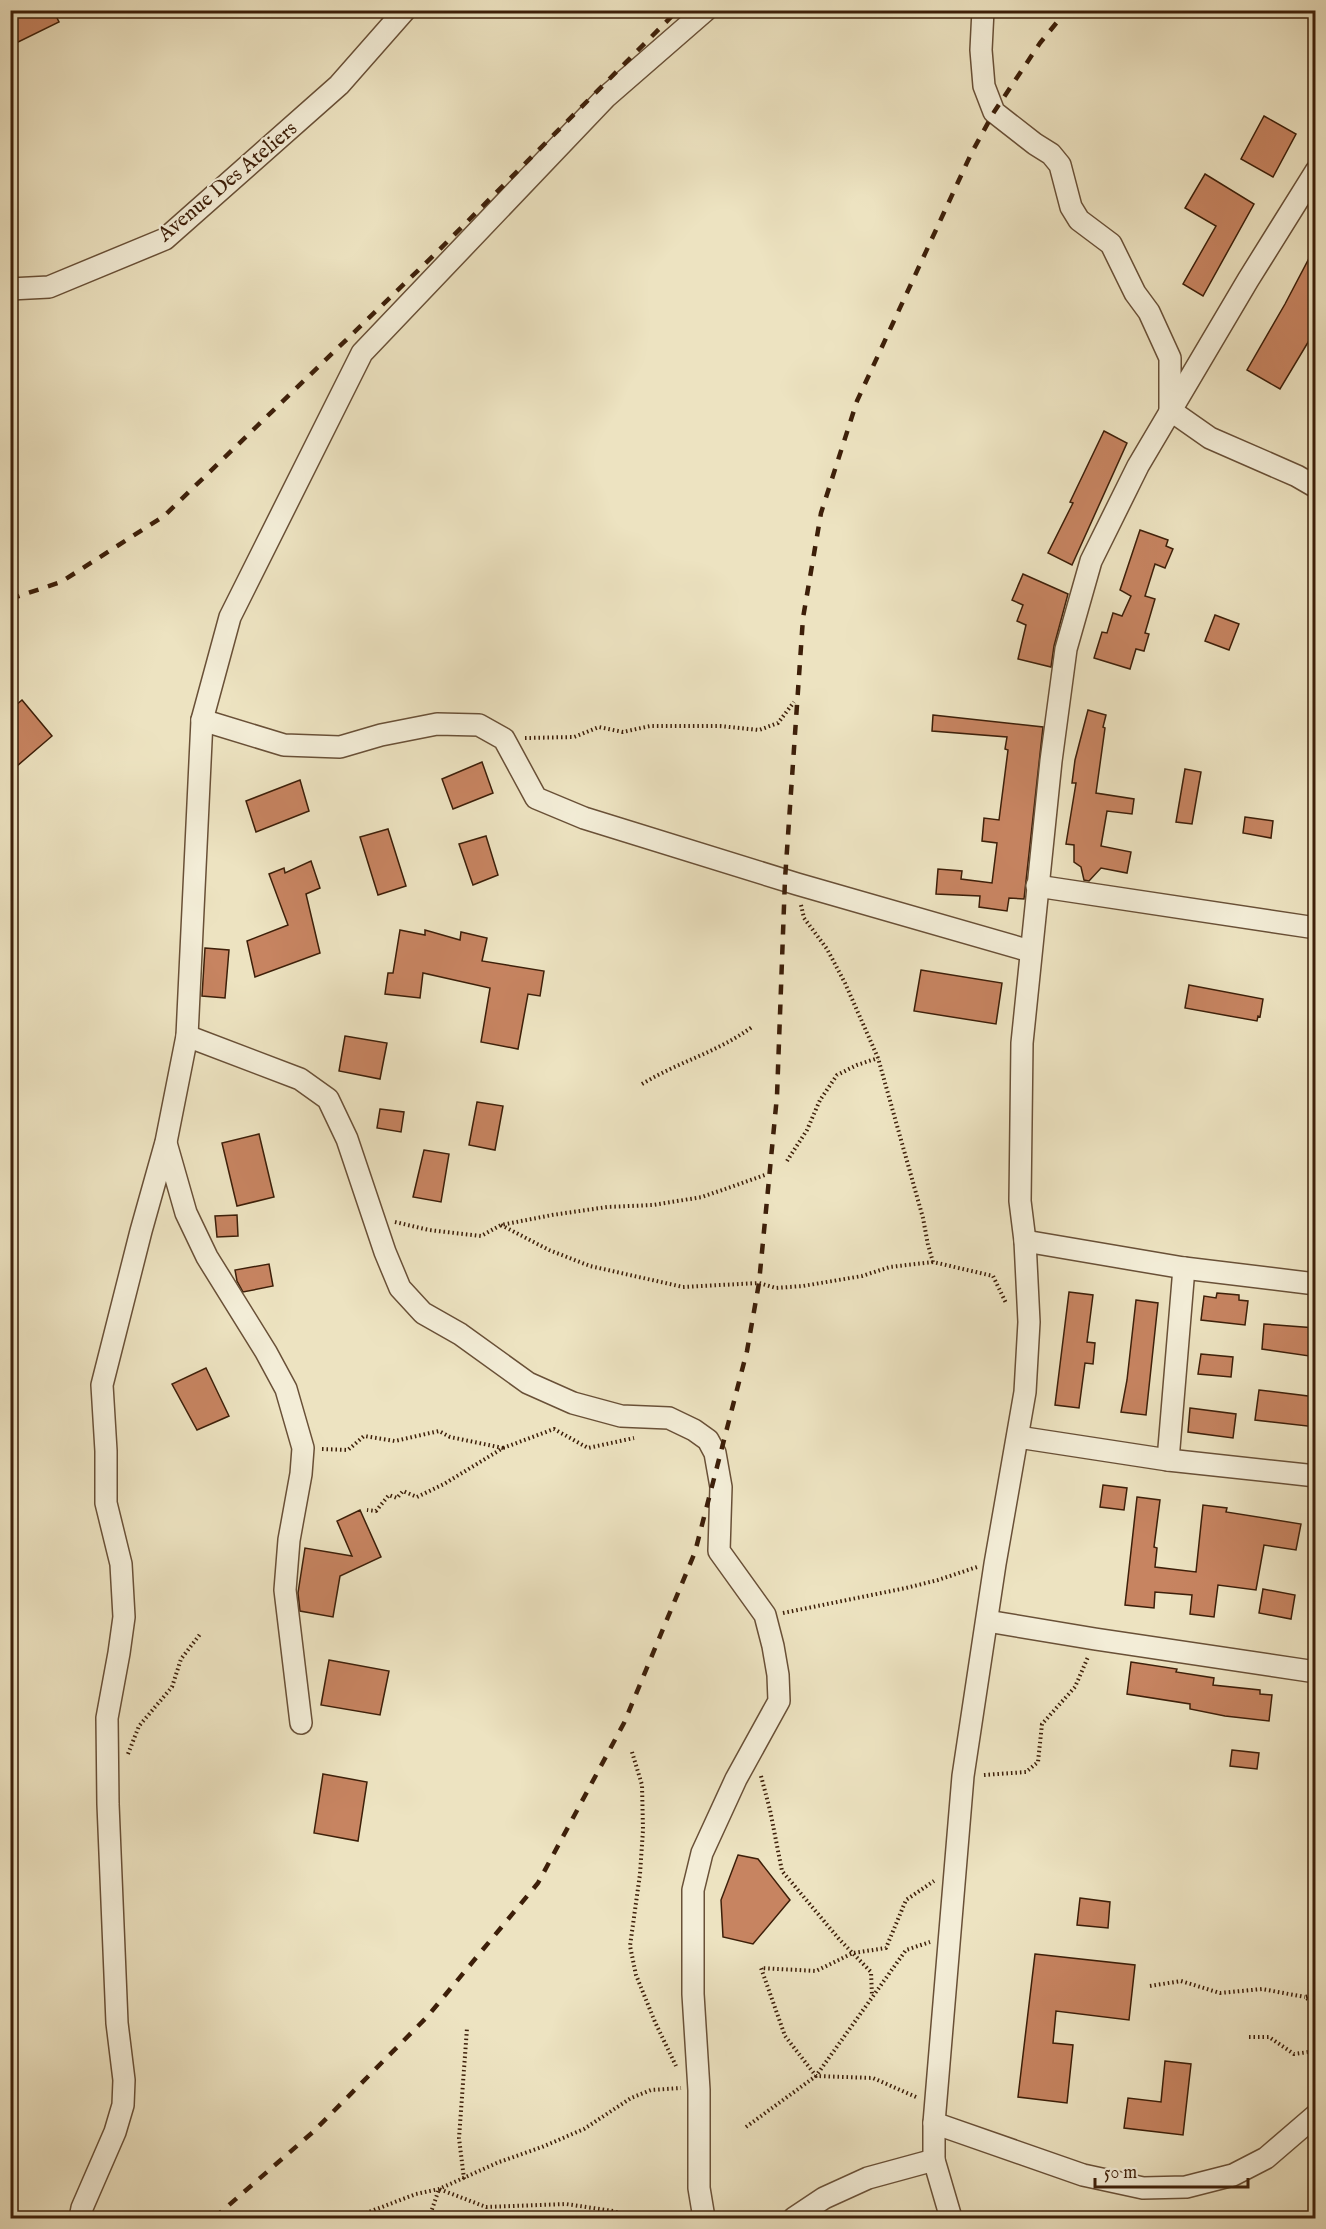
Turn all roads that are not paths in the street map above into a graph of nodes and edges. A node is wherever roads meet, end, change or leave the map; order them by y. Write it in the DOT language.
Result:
graph roads {
  1 [pos="405,10"];
  2 [pos="706,10"];
  3 [pos="983,10"];
  4 [pos="1316,171"];
  5 [pos="10,289"];
  6 [pos="1170,410"];
  7 [pos="1316,487"];
  8 [pos="202,720"];
  9 [pos="1037,886"];
  10 [pos="1316,928"];
  11 [pos="1030,951"];
  12 [pos="187,1036"];
  13 [pos="166,1142"];
  14 [pos="1025,1241"];
  15 [pos="1185,1268"];
  16 [pos="1316,1284"];
  17 [pos="1018,1437"];
  18 [pos="1168,1460"];
  19 [pos="1316,1476"];
  20 [pos="987,1621"];
  21 [pos="1316,1672"];
  22 [pos="301,1723"];
  23 [pos="1316,2115"];
  24 [pos="934,2123"];
  25 [pos="934,2160"];
  26 [pos="80,2218"];
  27 [pos="704,2218"];
  28 [pos="794,2218"];
  29 [pos="951,2218"];
  1 -- 5 [label="street, Avenue Des Ateliers"];
  2 -- 8 [label="street"];
  3 -- 6 [label="street"];
  4 -- 6 [label="street"];
  6 -- 7 [label="street"];
  6 -- 9 [label="street"];
  8 -- 11 [label="street"];
  8 -- 12 [label="street"];
  9 -- 10 [label="street"];
  9 -- 11 [label="street"];
  11 -- 14 [label="street"];
  12 -- 13 [label="street"];
  12 -- 27 [label="street"];
  13 -- 22 [label="street"];
  13 -- 26 [label="street"];
  14 -- 15 [label="street"];
  14 -- 17 [label="street"];
  15 -- 16 [label="street"];
  15 -- 18 [label="street"];
  17 -- 18 [label="street"];
  17 -- 20 [label="street"];
  18 -- 19 [label="street"];
  20 -- 21 [label="street"];
  20 -- 24 [label="street"];
  23 -- 24 [label="street"];
  24 -- 25 [label="street"];
  25 -- 28 [label="street"];
  25 -- 29 [label="street"];
}
